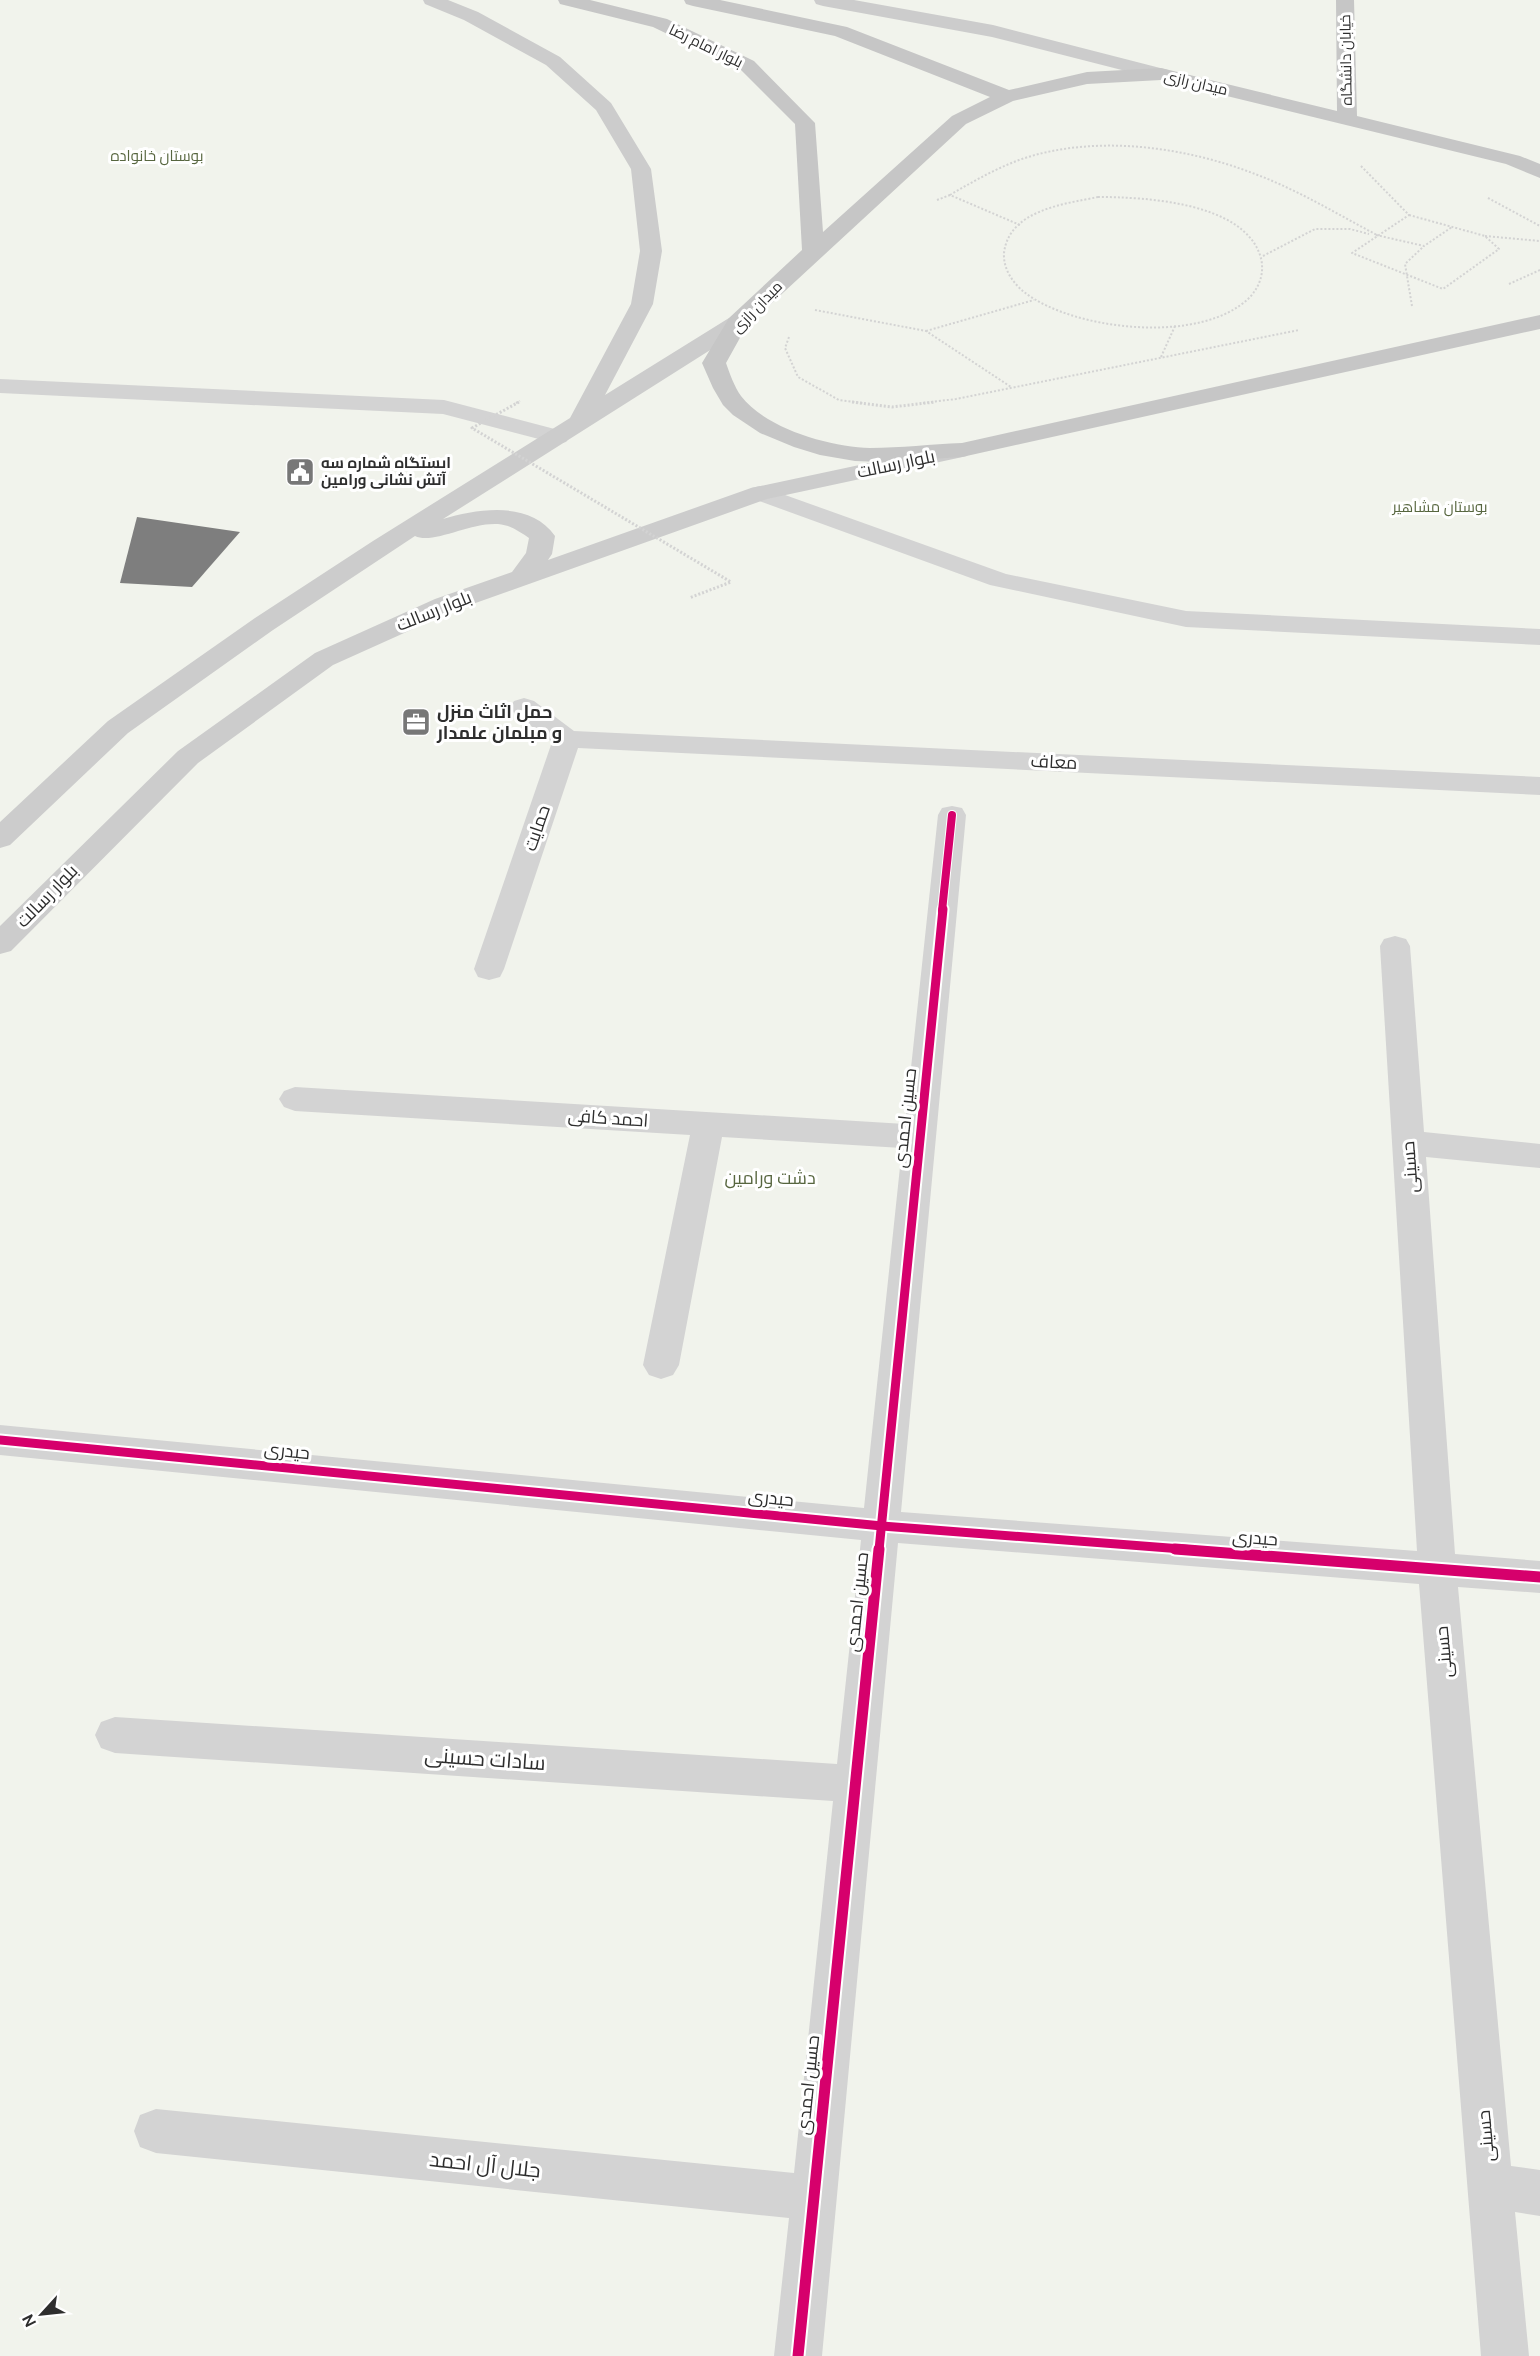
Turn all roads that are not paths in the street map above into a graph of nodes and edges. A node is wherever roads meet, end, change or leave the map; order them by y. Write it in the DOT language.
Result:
graph roads {
  1 [pos="432,0"];
  2 [pos="567,0"];
  3 [pos="693,0"];
  4 [pos="824,0"];
  5 [pos="1345,0"];
  6 [pos="1161,74"];
  7 [pos="1007,96"];
  8 [pos="1347,119"];
  9 [pos="1513,160"];
  10 [pos="1540,165"];
  11 [pos="1540,172"];
  12 [pos="813,252"];
  13 [pos="1540,322"];
  14 [pos="737,323"];
  15 [pos="1540,334"];
  16 [pos="1455,341"];
  17 [pos="0,386"];
  18 [pos="567,431"];
  19 [pos="962,450"];
  20 [pos="760,494"];
  21 [pos="382,546"];
  22 [pos="521,578"];
  23 [pos="1540,637"];
  24 [pos="524,707"];
  25 [pos="567,739"];
  26 [pos="1540,786"];
  27 [pos="952,815"];
  28 [pos="0,838"];
  29 [pos="0,944"];
  30 [pos="1395,946"];
  31 [pos="489,969"];
  32 [pos="295,1099"];
  33 [pos="708,1124"];
  34 [pos="920,1137"];
  35 [pos="1408,1143"];
  36 [pos="1540,1156"];
  37 [pos="661,1365"];
  38 [pos="0,1440"];
  39 [pos="882,1526"];
  40 [pos="1437,1569"];
  41 [pos="1540,1577"];
  42 [pos="115,1735"];
  43 [pos="856,1784"];
  44 [pos="156,2132"];
  45 [pos="1490,2186"];
  46 [pos="1540,2193"];
  47 [pos="813,2198"];
  48 [pos="798,2356"];
  49 [pos="1505,2356"];
  1 -- 18 [label="main road"];
  2 -- 12 [label="main road, بلوار امام رضا"];
  3 -- 7 [label="main road"];
  4 -- 6 [label="main road"];
  5 -- 8 [label="main road, خیابان دانشگاه"];
  6 -- 7 [label="main road, میدان رازی"];
  6 -- 8 [label="main road, میدان رازی"];
  7 -- 12 [label="main road, میدان رازی"];
  8 -- 9 [label="main road, میدان رازی"];
  9 -- 10 [label="main road"];
  9 -- 11 [label="main road, میدان رازی"];
  12 -- 14 [label="main road, میدان رازی"];
  13 -- 16 [label="main road, میدان رازی"];
  14 -- 18 [label="main road"];
  14 -- 19 [label="main road, میدان رازی"];
  15 -- 16 [label="main road"];
  16 -- 19 [label="main road, میدان رازی"];
  17 -- 18 [label="street"];
  18 -- 21 [label="main road"];
  19 -- 20 [label="main road, بلوار رسالت"];
  20 -- 22 [label="main road, بلوار رسالت"];
  20 -- 23 [label="street"];
  21 -- 22 [label="main road"];
  21 -- 28 [label="main road"];
  22 -- 29 [label="main road, بلوار رسالت"];
  24 -- 25 [label="street"];
  25 -- 26 [label="street, معاف"];
  25 -- 31 [label="street, حمایت"];
  27 -- 34 [label="street, حسین احمدی"];
  30 -- 35 [label="street, حسینی"];
  32 -- 33 [label="street, احمد کافی"];
  33 -- 34 [label="street, احمد کافی"];
  33 -- 37 [label="street"];
  34 -- 39 [label="street, حسین احمدی"];
  35 -- 36 [label="street"];
  35 -- 40 [label="street, حسینی"];
  38 -- 39 [label="street, حیدری"];
  39 -- 40 [label="street, حیدری"];
  39 -- 43 [label="street, حسین احمدی"];
  40 -- 41 [label="street, حیدری"];
  40 -- 45 [label="street, حسینی"];
  42 -- 43 [label="street, سادات حسینی"];
  43 -- 47 [label="street, حسین احمدی"];
  44 -- 47 [label="street, جلال آل احمد"];
  45 -- 46 [label="street"];
  45 -- 49 [label="street, حسینی"];
  47 -- 48 [label="street, حسین احمدی"];
}
